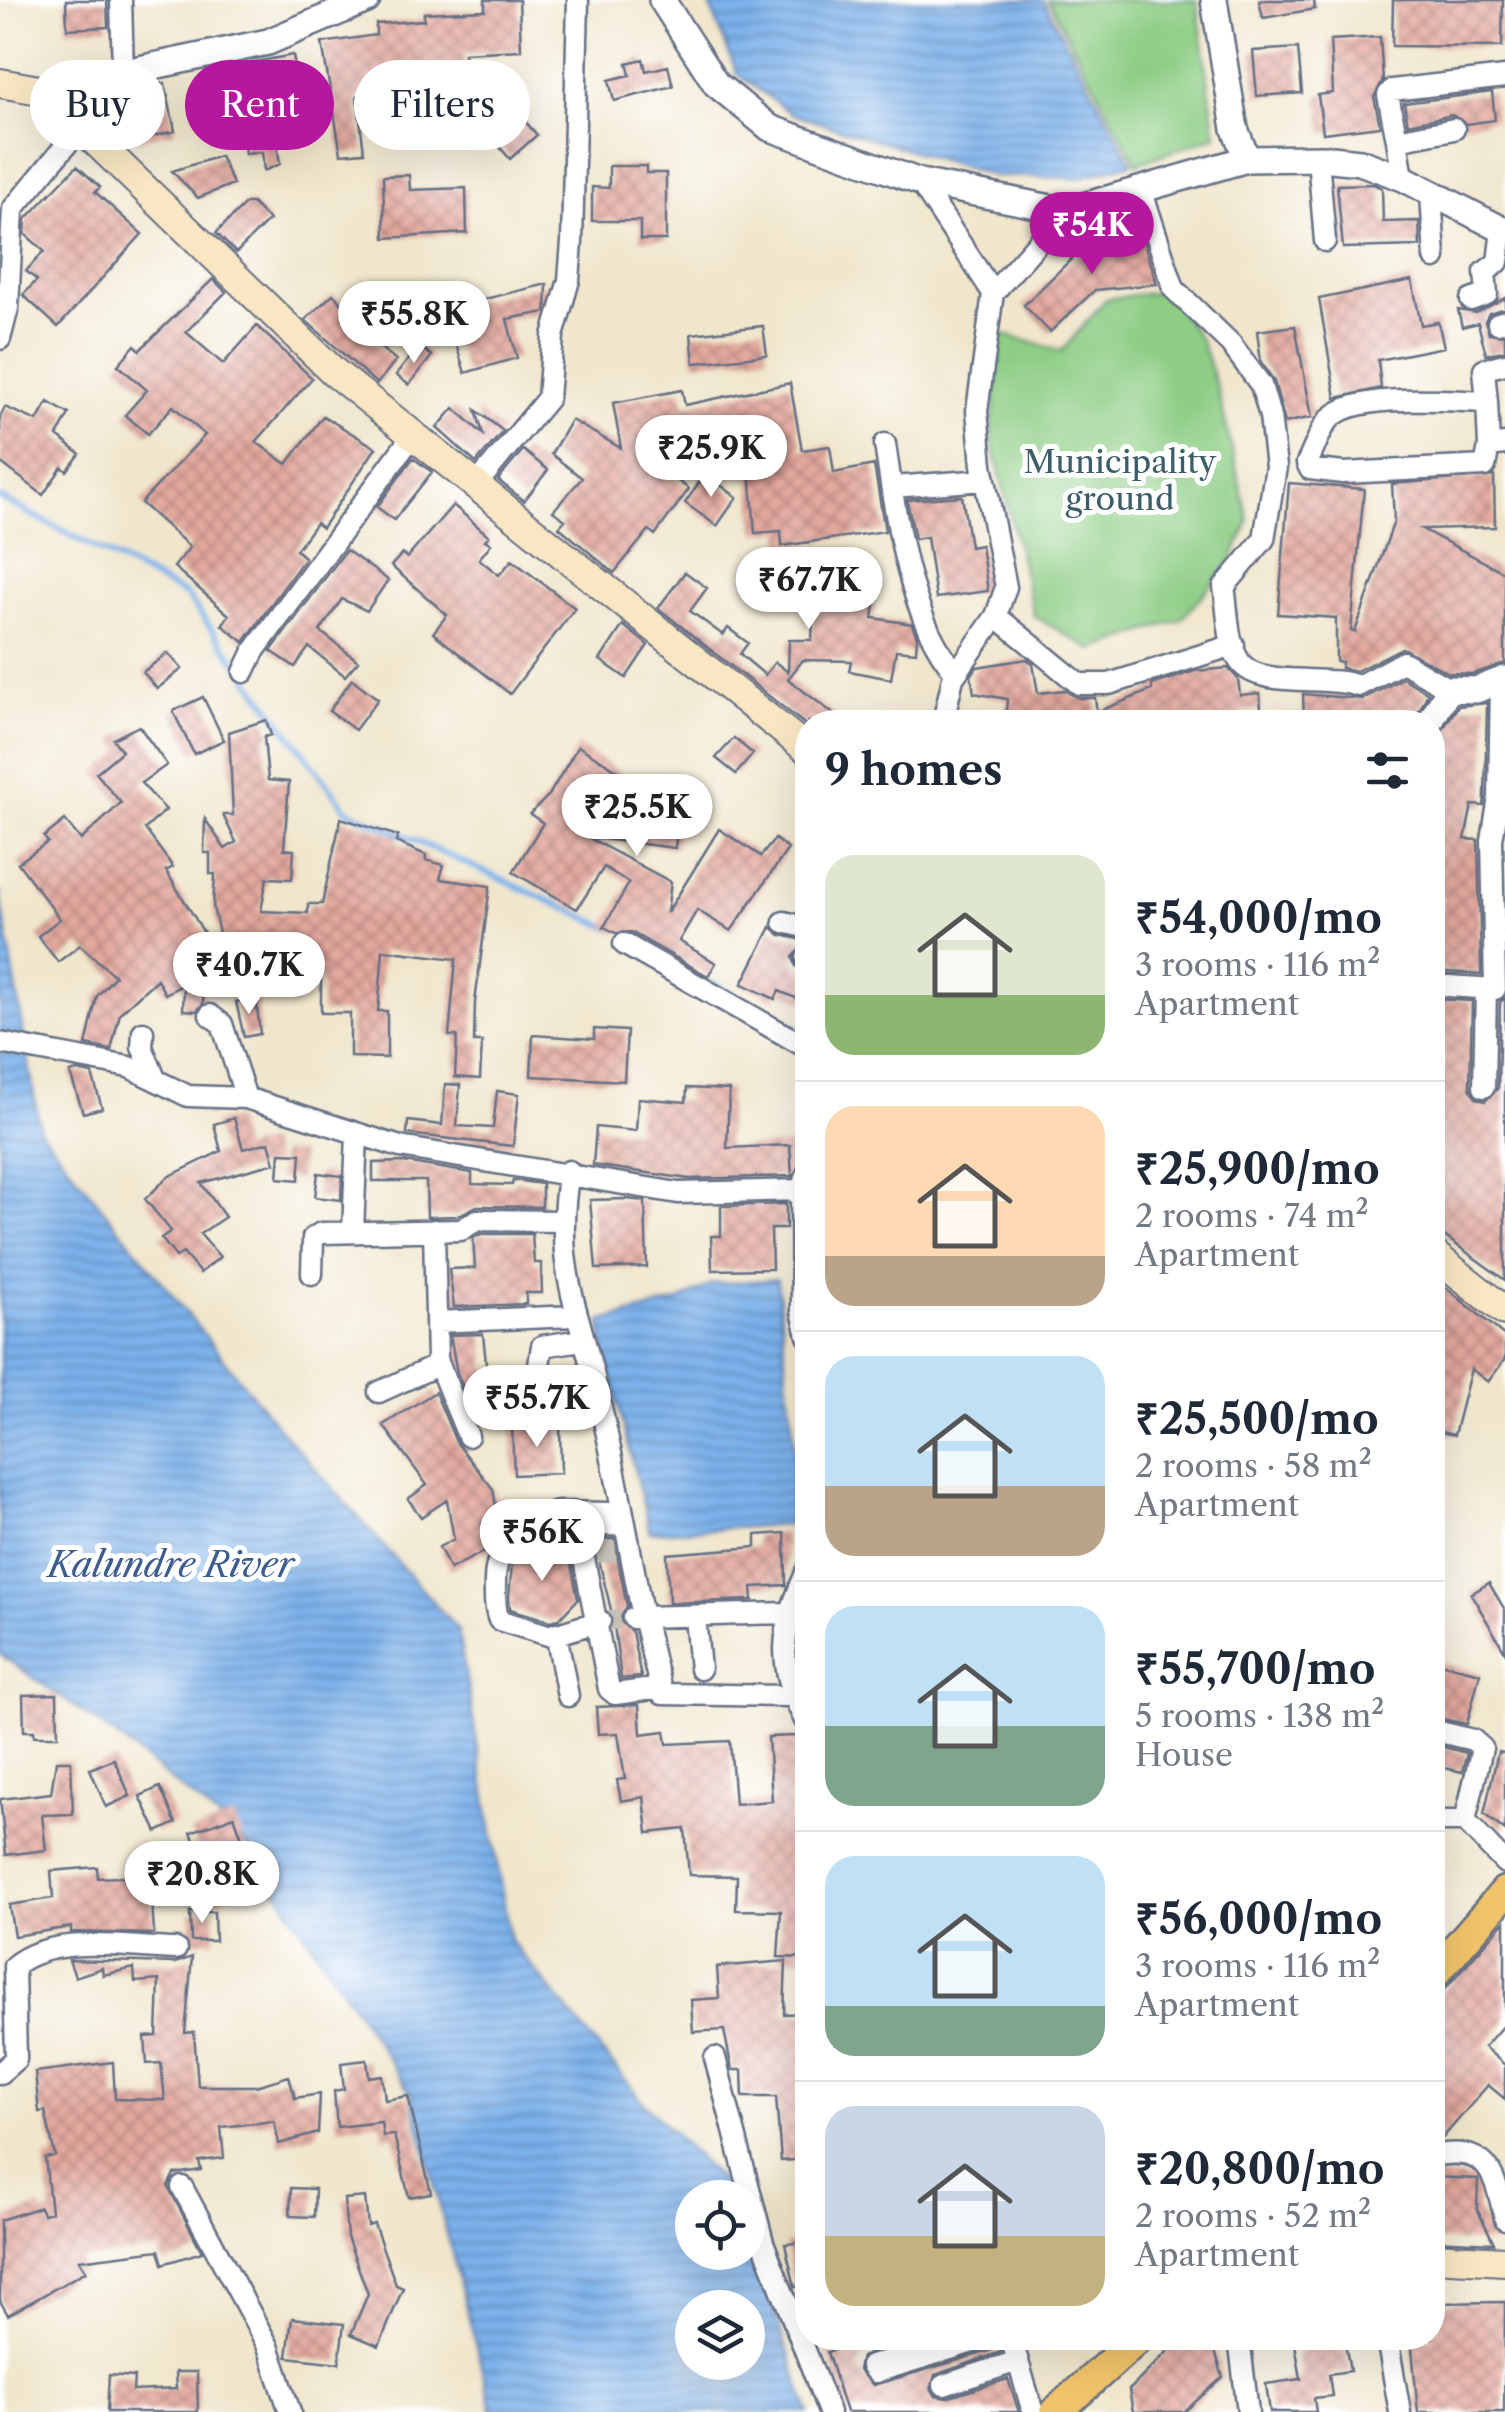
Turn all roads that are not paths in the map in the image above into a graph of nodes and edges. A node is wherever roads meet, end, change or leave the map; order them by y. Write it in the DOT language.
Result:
graph roads {
  1 [pos="121,0"];
  2 [pos="367,0"];
  3 [pos="578,0"];
  4 [pos="662,0"];
  5 [pos="1214,0"];
  6 [pos="123,60"];
  7 [pos="165,64"];
  8 [pos="1505,77"];
  9 [pos="0,83"];
  10 [pos="30,89"];
  11 [pos="1454,129"];
  12 [pos="1397,140"];
  13 [pos="61,150"];
  14 [pos="106,150"];
  15 [pos="1318,158"];
  16 [pos="1247,159"];
  17 [pos="1403,178"];
  18 [pos="920,182"];
  19 [pos="1141,189"];
  20 [pos="1431,194"];
  21 [pos="1066,212"];
  22 [pos="1504,230"];
  23 [pos="1325,242"];
  24 [pos="1435,258"];
  25 [pos="992,293"];
  26 [pos="1471,300"];
  27 [pos="0,339"];
  28 [pos="1505,364"];
  29 [pos="1487,402"];
  30 [pos="413,435"];
  31 [pos="1273,437"];
  32 [pos="885,444"];
  33 [pos="1497,445"];
  34 [pos="1311,455"];
  35 [pos="985,480"];
  36 [pos="476,485"];
  37 [pos="894,486"];
  38 [pos="996,616"];
  39 [pos="1234,645"];
  40 [pos="244,672"];
  41 [pos="956,674"];
  42 [pos="1503,681"];
  43 [pos="1449,689"];
  44 [pos="946,710"];
  45 [pos="1437,710"];
  46 [pos="795,740"];
  47 [pos="784,922"];
  48 [pos="795,925"];
  49 [pos="624,944"];
  50 [pos="1445,987"];
  51 [pos="1495,990"];
  52 [pos="210,1015"];
  53 [pos="144,1032"];
  54 [pos="795,1041"];
  55 [pos="7,1045"];
  56 [pos="154,1076"];
  57 [pos="1484,1087"];
  58 [pos="246,1098"];
  59 [pos="357,1134"];
  60 [pos="568,1172"];
  61 [pos="795,1182"];
  62 [pos="561,1220"];
  63 [pos="434,1230"];
  64 [pos="353,1232"];
  65 [pos="1445,1263"];
  66 [pos="312,1274"];
  67 [pos="1505,1311"];
  68 [pos="574,1316"];
  69 [pos="436,1322"];
  70 [pos="582,1340"];
  71 [pos="438,1365"];
  72 [pos="540,1365"];
  73 [pos="379,1392"];
  74 [pos="468,1436"];
  75 [pos="495,1527"];
  76 [pos="623,1536"];
  77 [pos="586,1543"];
  78 [pos="795,1596"];
  79 [pos="787,1613"];
  80 [pos="695,1616"];
  81 [pos="637,1619"];
  82 [pos="598,1622"];
  83 [pos="556,1634"];
  84 [pos="700,1669"];
  85 [pos="660,1688"];
  86 [pos="568,1696"];
  87 [pos="790,1696"];
  88 [pos="795,1704"];
  89 [pos="1445,1733"];
  90 [pos="1445,1821"];
  91 [pos="1464,1821"];
  92 [pos="1505,1863"];
  93 [pos="1505,1892"];
  94 [pos="176,1949"];
  95 [pos="1445,1961"];
  96 [pos="715,2058"];
  97 [pos="0,2073"];
  98 [pos="1445,2156"];
  99 [pos="182,2186"];
  100 [pos="1505,2219"];
  101 [pos="1445,2258"];
  102 [pos="1505,2261"];
  103 [pos="795,2324"];
  104 [pos="805,2350"];
  105 [pos="921,2350"];
  106 [pos="947,2350"];
  107 [pos="1015,2350"];
  108 [pos="1125,2350"];
  109 [pos="1240,2350"];
  110 [pos="1390,2350"];
  111 [pos="1018,2361"];
  112 [pos="944,2385"];
  113 [pos="290,2412"];
  114 [pos="829,2412"];
  115 [pos="1033,2412"];
  116 [pos="1056,2412"];
  117 [pos="1248,2412"];
  118 [pos="1400,2412"];
  1 -- 6 [label="street"];
  2 -- 7 [label="street"];
  3 -- 36 [label="street"];
  4 -- 18 [label="street"];
  5 -- 16 [label="street"];
  8 -- 12 [label="street"];
  9 -- 10 [label="main road"];
  11 -- 12 [label="street"];
  12 -- 17 [label="street"];
  13 -- 27 [label="street"];
  14 -- 30 [label="main road"];
  15 -- 16 [label="street"];
  15 -- 17 [label="street"];
  15 -- 23 [label="street"];
  16 -- 19 [label="street"];
  17 -- 20 [label="street"];
  18 -- 21 [label="street"];
  18 -- 25 [label="street"];
  19 -- 21 [label="street"];
  19 -- 31 [label="street"];
  20 -- 22 [label="street"];
  20 -- 24 [label="street"];
  21 -- 25 [label="street"];
  22 -- 26 [label="street"];
  25 -- 35 [label="street"];
  28 -- 29 [label="street"];
  29 -- 33 [label="street"];
  29 -- 34 [label="street"];
  30 -- 36 [label="main road"];
  30 -- 40 [label="street"];
  31 -- 34 [label="street"];
  31 -- 39 [label="street"];
  32 -- 37 [label="street"];
  33 -- 34 [label="street"];
  35 -- 37 [label="street"];
  35 -- 38 [label="street"];
  36 -- 46 [label="main road"];
  37 -- 41 [label="street"];
  38 -- 39 [label="street"];
  38 -- 41 [label="street"];
  39 -- 43 [label="street"];
  41 -- 44 [label="street"];
  42 -- 43 [label="street"];
  42 -- 51 [label="street"];
  43 -- 45 [label="street"];
  47 -- 48 [label="street"];
  49 -- 54 [label="street"];
  50 -- 51 [label="street"];
  51 -- 57 [label="street"];
  52 -- 58 [label="street"];
  53 -- 56 [label="street"];
  55 -- 56 [label="street"];
  56 -- 58 [label="street"];
  58 -- 59 [label="street"];
  59 -- 60 [label="street"];
  59 -- 64 [label="street"];
  60 -- 61 [label="street"];
  60 -- 62 [label="street"];
  62 -- 63 [label="street"];
  62 -- 68 [label="street"];
  63 -- 64 [label="street"];
  63 -- 69 [label="street"];
  64 -- 66 [label="street"];
  65 -- 67 [label="main road"];
  68 -- 69 [label="street"];
  68 -- 70 [label="street"];
  69 -- 71 [label="street"];
  70 -- 72 [label="street"];
  70 -- 76 [label="street"];
  71 -- 73 [label="street"];
  71 -- 74 [label="street"];
  75 -- 76 [label="street"];
  76 -- 77 [label="street"];
  76 -- 81 [label="street"];
  77 -- 82 [label="street"];
  77 -- 83 [label="street"];
  78 -- 79 [label="street"];
  79 -- 80 [label="street"];
  79 -- 87 [label="street"];
  80 -- 81 [label="street"];
  80 -- 84 [label="street"];
  81 -- 85 [label="street"];
  82 -- 83 [label="street"];
  82 -- 85 [label="street"];
  83 -- 86 [label="street"];
  85 -- 87 [label="street"];
  87 -- 88 [label="street"];
  89 -- 91 [label="street"];
  90 -- 91 [label="street"];
  91 -- 92 [label="street"];
  93 -- 95 [label="main road"];
  94 -- 97 [label="street"];
  96 -- 103 [label="street"];
  98 -- 100 [label="street"];
  99 -- 113 [label="street"];
  101 -- 102 [label="main road"];
  104 -- 114 [label="street"];
  105 -- 106 [label="street"];
  107 -- 111 [label="street"];
  108 -- 116 [label="main road"];
  109 -- 117 [label="street"];
  110 -- 118 [label="street"];
  111 -- 112 [label="street"];
  111 -- 115 [label="street"];
}
